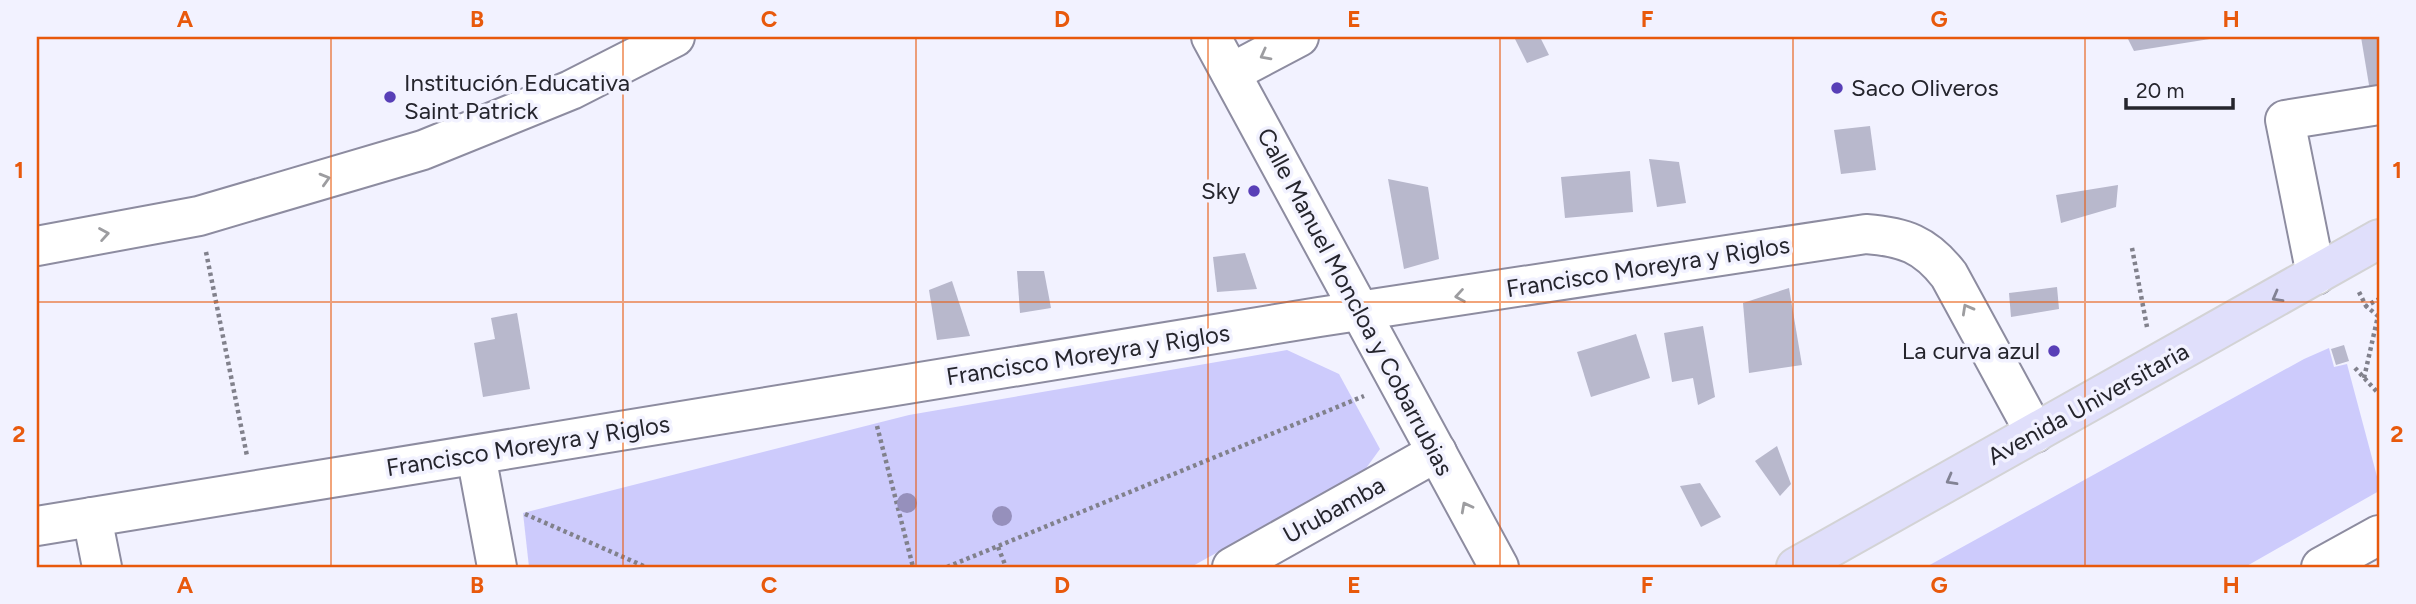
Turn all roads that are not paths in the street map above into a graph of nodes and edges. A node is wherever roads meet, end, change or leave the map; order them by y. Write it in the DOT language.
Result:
graph roads {
  1 [pos="675,37"];
  2 [pos="1212,37"];
  3 [pos="1299,37"];
  4 [pos="1231,73"];
  5 [pos="2379,105"];
  6 [pos="2379,239"];
  7 [pos="37,246"];
  8 [pos="2316,275"];
  9 [pos="1360,312"];
  10 [pos="2035,433"];
  11 [pos="1437,452"];
  12 [pos="476,455"];
  13 [pos="92,517"];
  14 [pos="37,526"];
  15 [pos="2379,535"];
  16 [pos="102,567"];
  17 [pos="497,567"];
  18 [pos="1232,567"];
  19 [pos="1499,567"];
  20 [pos="1796,567"];
  21 [pos="2321,567"];
  7 -- 1 [label="street, one-way"];
  2 -- 4 [label="street, Calle Manuel Moncloa y Cobarrubias"];
  3 -- 4 [label="street, one-way"];
  4 -- 9 [label="street, Calle Manuel Moncloa y Cobarrubias"];
  5 -- 8 [label="street"];
  6 -- 8 [label="main road, Avenida Universitaria"];
  8 -- 10 [label="main road, Avenida Universitaria, one-way"];
  10 -- 9 [label="street, Francisco Moreyra y Riglos, one-way"];
  9 -- 11 [label="street, Calle Manuel Moncloa y Cobarrubias"];
  9 -- 12 [label="street, Francisco Moreyra y Riglos"];
  10 -- 20 [label="main road, Avenida Universitaria, one-way"];
  11 -- 18 [label="street, Urubamba"];
  19 -- 11 [label="street, Calle Manuel Moncloa y Cobarrubias, one-way"];
  12 -- 13 [label="street, Francisco Moreyra y Riglos"];
  12 -- 17 [label="street"];
  13 -- 14 [label="street, Francisco Moreyra y Riglos"];
  13 -- 16 [label="street"];
  15 -- 21 [label="street"];
}
